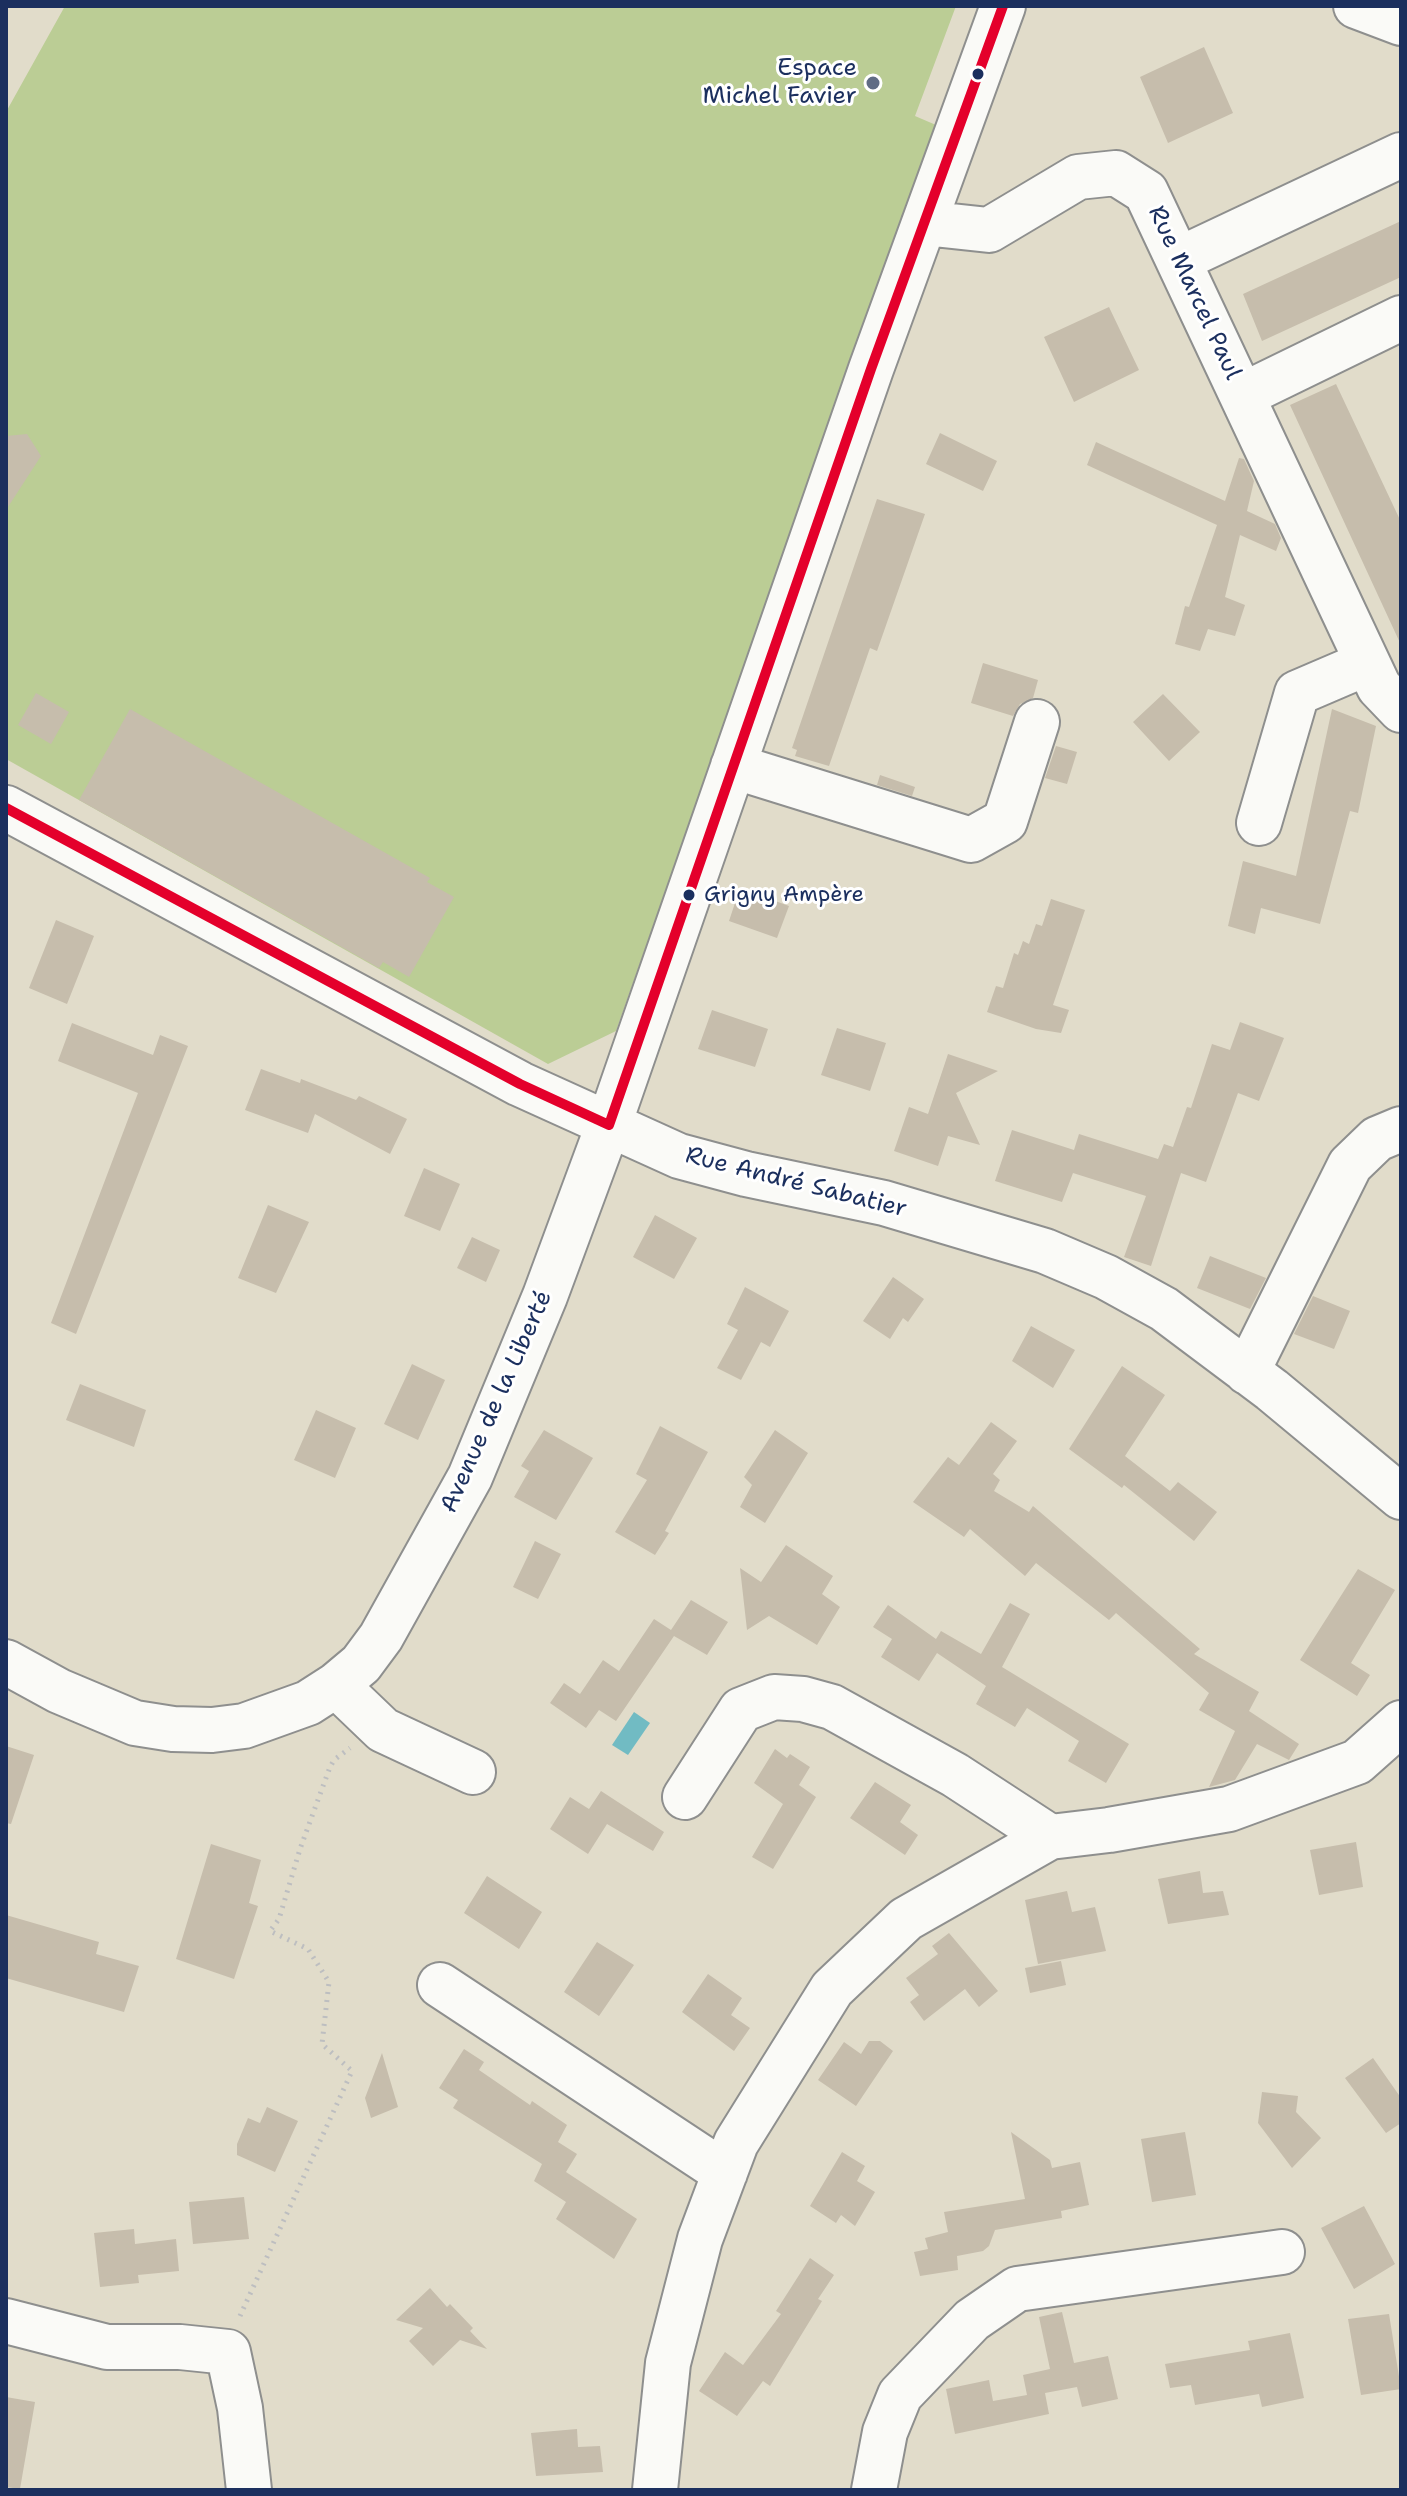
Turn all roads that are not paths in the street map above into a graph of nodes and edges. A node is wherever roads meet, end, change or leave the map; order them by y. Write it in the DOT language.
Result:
graph roads {
  1 [pos="1003,6"];
  2 [pos="1356,6"];
  3 [pos="1401,23"];
  4 [pos="1401,155"];
  5 [pos="924,223"];
  6 [pos="1178,260"];
  7 [pos="1401,318"];
  8 [pos="1243,395"];
  9 [pos="1367,663"];
  10 [pos="1401,710"];
  11 [pos="1037,722"];
  12 [pos="733,766"];
  13 [pos="6,808"];
  14 [pos="1259,823"];
  15 [pos="609,1125"];
  16 [pos="1401,1129"];
  17 [pos="1247,1372"];
  18 [pos="1401,1497"];
  19 [pos="6,1662"];
  20 [pos="336,1685"];
  21 [pos="1401,1723"];
  22 [pos="473,1772"];
  23 [pos="685,1797"];
  24 [pos="1050,1837"];
  25 [pos="440,1985"];
  26 [pos="725,2173"];
  27 [pos="1282,2252"];
  28 [pos="6,2321"];
  29 [pos="249,2490"];
  30 [pos="655,2490"];
  31 [pos="874,2490"];
  1 -- 5 [label="street, Avenue de la Liberté"];
  2 -- 3 [label="street"];
  4 -- 6 [label="street"];
  5 -- 6 [label="street, Rue Marcel Paul"];
  5 -- 12 [label="street, Avenue de la Liberté"];
  6 -- 8 [label="street, Rue Marcel Paul"];
  7 -- 8 [label="street, Rue Marcel Paul"];
  8 -- 9 [label="street, Rue Marcel Paul"];
  9 -- 10 [label="street, Rue Marcel Paul"];
  9 -- 14 [label="street"];
  11 -- 12 [label="street"];
  12 -- 15 [label="street, Avenue de la Liberté"];
  13 -- 15 [label="street, Rue André Sabatier"];
  15 -- 17 [label="street, Rue André Sabatier"];
  15 -- 20 [label="street, Avenue de la Liberté"];
  16 -- 17 [label="street"];
  17 -- 18 [label="street, Rue André Sabatier"];
  19 -- 20 [label="street, Avenue de la Liberté"];
  20 -- 22 [label="street"];
  21 -- 24 [label="street"];
  23 -- 24 [label="street"];
  24 -- 26 [label="street"];
  25 -- 26 [label="street"];
  26 -- 30 [label="street"];
  27 -- 31 [label="street"];
  28 -- 29 [label="street"];
}
